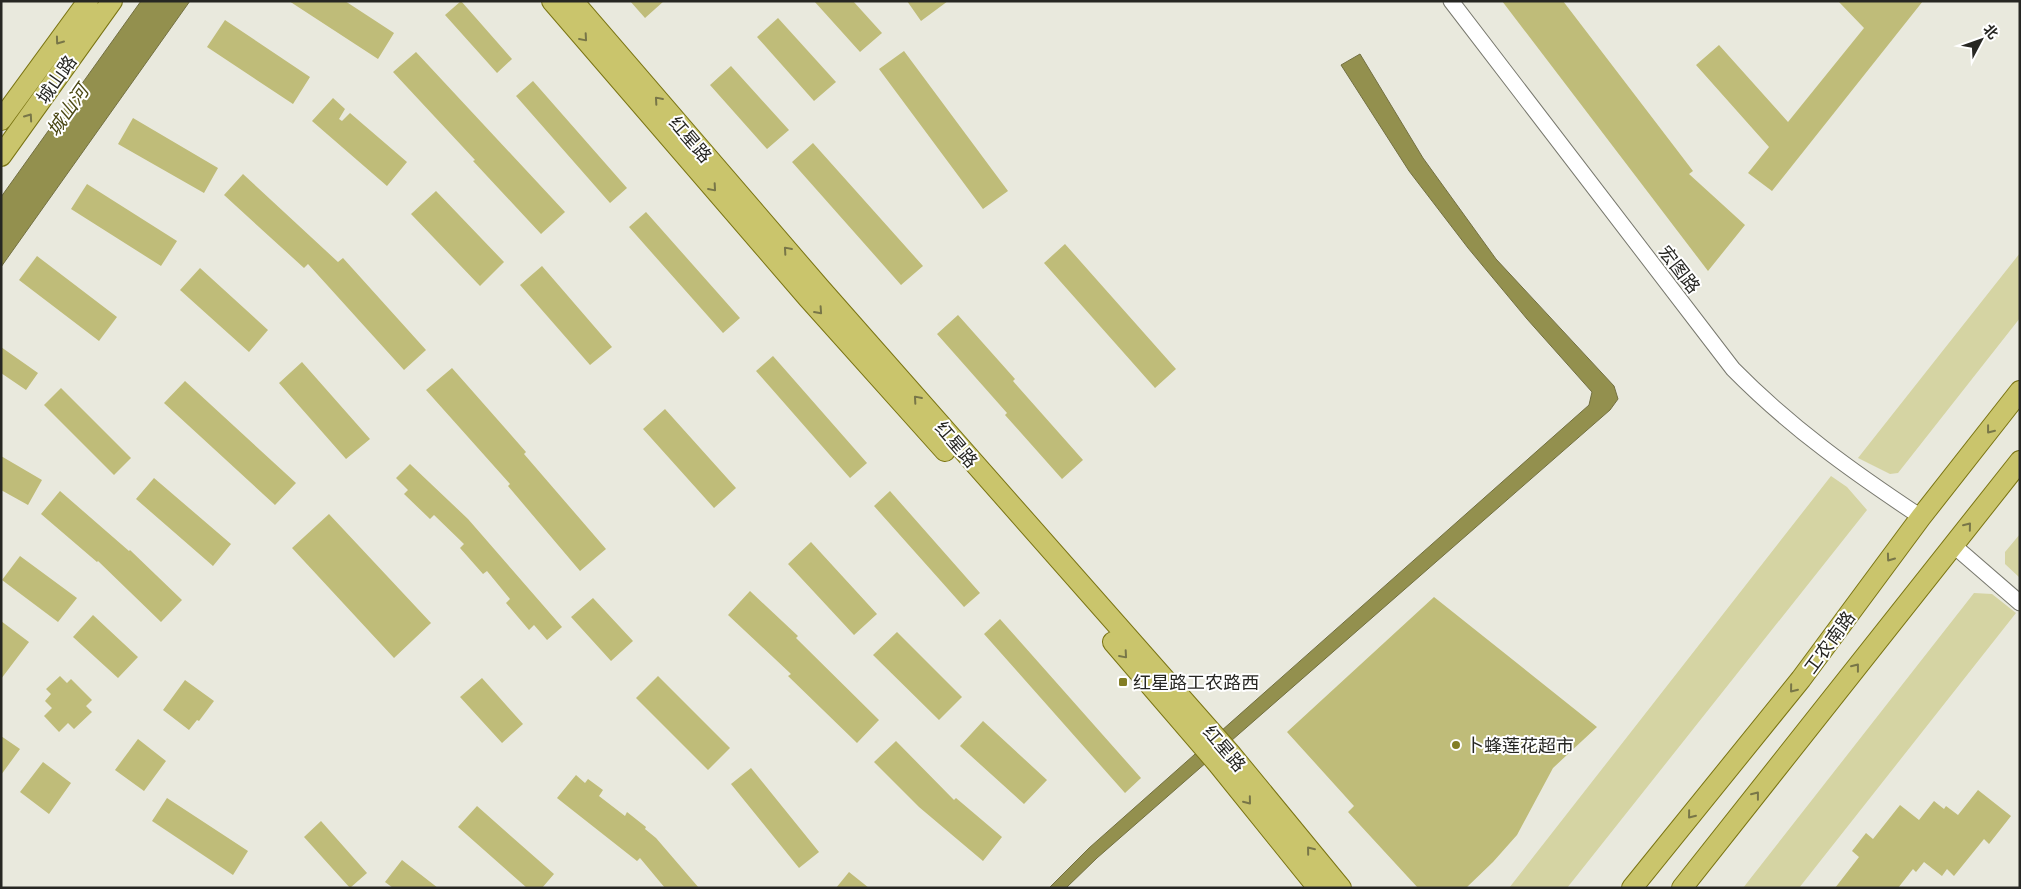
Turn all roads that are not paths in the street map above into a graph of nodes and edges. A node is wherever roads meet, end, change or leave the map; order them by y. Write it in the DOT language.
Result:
graph roads {
  1 [pos="88,1"];
  2 [pos="112,1"];
  3 [pos="552,1"];
  4 [pos="573,1"];
  5 [pos="1451,1"];
  6 [pos="1,120"];
  7 [pos="1,156"];
  8 [pos="2020,391"];
  9 [pos="2020,461"];
  10 [pos="1921,517"];
  11 [pos="1953,545"];
  12 [pos="2020,603"];
  13 [pos="1198,728"];
  14 [pos="1224,758"];
  15 [pos="1318,888"];
  16 [pos="1341,888"];
  17 [pos="1632,888"];
  18 [pos="1682,888"];
  1 -- 6 [label="main road, 城山路, one-way"];
  7 -- 2 [label="main road, 城山路, one-way"];
  3 -- 13 [label="main road, 红星路, one-way"];
  13 -- 4 [label="main road, 红星路, one-way"];
  5 -- 10 [label="street, 宏图路"];
  8 -- 10 [label="main road, 工农南路, one-way"];
  11 -- 9 [label="main road, 工农南路, one-way"];
  10 -- 17 [label="main road, 工农南路, one-way"];
  11 -- 12 [label="street"];
  18 -- 11 [label="main road, 工农南路, one-way"];
  13 -- 14 [label="main road, 红星路"];
  14 -- 15 [label="main road, 红星路, one-way"];
  16 -- 14 [label="main road, 红星路, one-way"];
}
